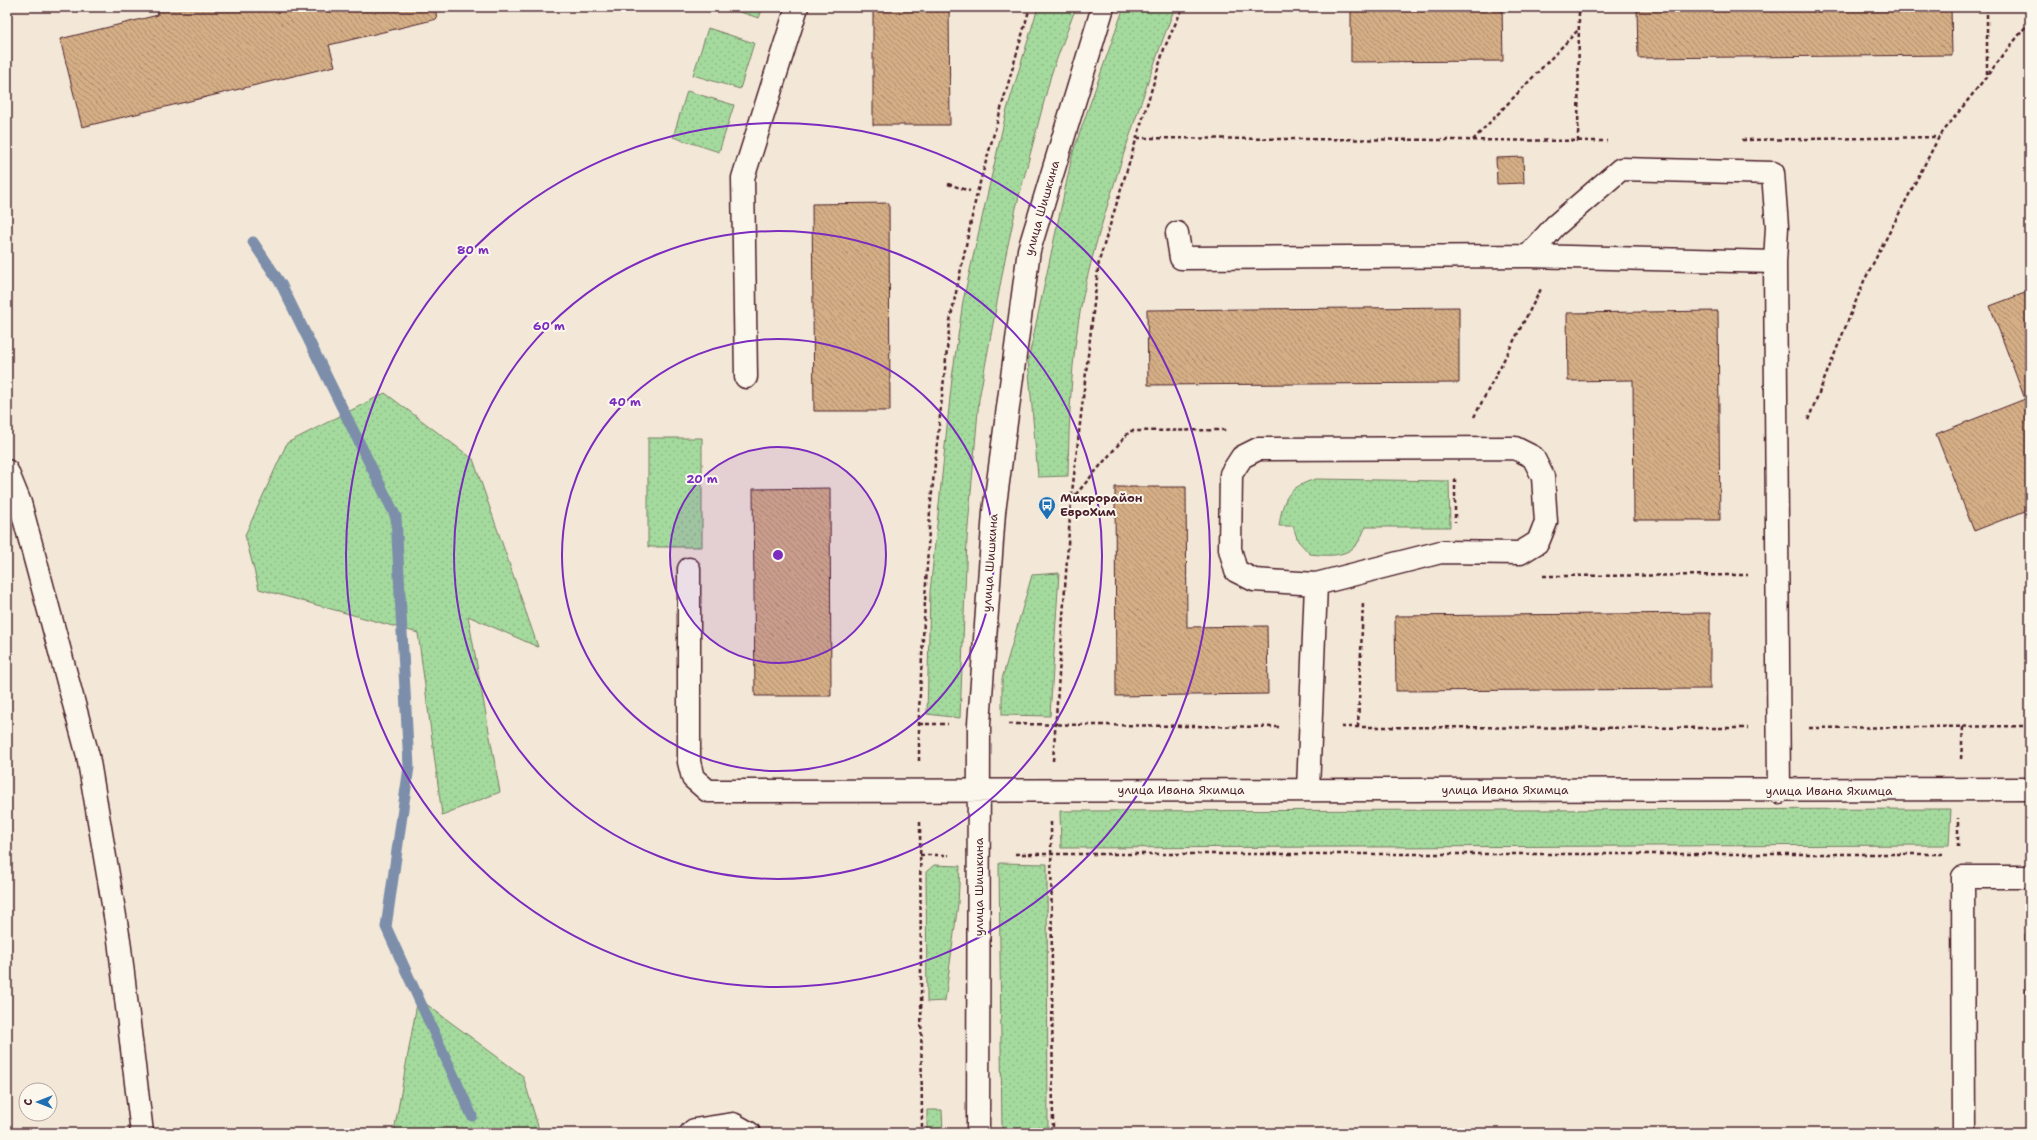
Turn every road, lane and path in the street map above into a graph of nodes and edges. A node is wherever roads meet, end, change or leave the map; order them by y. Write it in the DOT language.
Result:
graph roads {
  1 [pos="797,7"];
  2 [pos="1030,7"];
  3 [pos="1102,7"];
  4 [pos="1183,7"];
  5 [pos="1579,7"];
  6 [pos="1987,7"];
  7 [pos="2030,21"];
  8 [pos="1579,29"];
  9 [pos="1987,75"];
  10 [pos="1939,137"];
  11 [pos="1137,138"];
  12 [pos="1735,140"];
  13 [pos="1473,141"];
  14 [pos="1609,141"];
  15 [pos="1578,142"];
  16 [pos="948,184"];
  17 [pos="970,191"];
  18 [pos="1177,233"];
  19 [pos="1528,256"];
  20 [pos="1558,257"];
  21 [pos="1775,262"];
  22 [pos="746,377"];
  23 [pos="1806,424"];
  24 [pos="1233,430"];
  25 [pos="1455,448"];
  26 [pos="7,471"];
  27 [pos="1071,501"];
  28 [pos="1455,552"];
  29 [pos="689,569"];
  30 [pos="1778,575"];
  31 [pos="1542,576"];
  32 [pos="1316,584"];
  33 [pos="1363,597"];
  34 [pos="919,724"];
  35 [pos="949,724"];
  36 [pos="1006,724"];
  37 [pos="1056,725"];
  38 [pos="2030,726"];
  39 [pos="1310,727"];
  40 [pos="1358,727"];
  41 [pos="1780,728"];
  42 [pos="1053,768"];
  43 [pos="2030,789"];
  44 [pos="1308,790"];
  45 [pos="920,791"];
  46 [pos="979,791"];
  47 [pos="1779,792"];
  48 [pos="1051,818"];
  49 [pos="1015,854"];
  50 [pos="1051,854"];
  51 [pos="1950,854"];
  52 [pos="920,855"];
  53 [pos="952,855"];
  54 [pos="2030,877"];
  55 [pos="142,1133"];
  56 [pos="691,1133"];
  57 [pos="749,1133"];
  58 [pos="922,1133"];
  59 [pos="978,1133"];
  60 [pos="1053,1133"];
  61 [pos="1964,1133"];
  1 -- 22 [label="street"];
  2 -- 34 [label="path"];
  3 -- 46 [label="street, улица Шишкина"];
  4 -- 11 [label="path"];
  5 -- 8 [label="path"];
  6 -- 9 [label="path"];
  7 -- 9 [label="path"];
  8 -- 13 [label="path"];
  8 -- 15 [label="path"];
  9 -- 10 [label="path"];
  10 -- 12 [label="path"];
  10 -- 23 [label="path"];
  11 -- 13 [label="path"];
  11 -- 27 [label="path"];
  13 -- 15 [label="path"];
  14 -- 15 [label="path"];
  16 -- 17 [label="path"];
  18 -- 19 [label="street"];
  19 -- 20 [label="street"];
  19 -- 21 [label="street"];
  20 -- 21 [label="street"];
  20 -- 25 [label="path"];
  21 -- 30 [label="street"];
  24 -- 27 [label="path"];
  25 -- 28 [label="path"];
  25 -- 28 [label="street"];
  25 -- 32 [label="street"];
  26 -- 55 [label="street"];
  27 -- 37 [label="path"];
  28 -- 32 [label="street"];
  29 -- 45 [label="street, улица Ивана Яхимца"];
  30 -- 31 [label="path"];
  30 -- 41 [label="street"];
  32 -- 39 [label="street"];
  33 -- 40 [label="path"];
  34 -- 35 [label="path"];
  34 -- 45 [label="path"];
  36 -- 37 [label="path"];
  37 -- 39 [label="path"];
  37 -- 42 [label="path"];
  38 -- 41 [label="path"];
  39 -- 40 [label="path"];
  39 -- 44 [label="street"];
  40 -- 41 [label="path"];
  41 -- 47 [label="street"];
  43 -- 47 [label="street, улица Ивана Яхимца"];
  44 -- 46 [label="street, улица Ивана Яхимца"];
  44 -- 47 [label="street, улица Ивана Яхимца"];
  45 -- 46 [label="street, улица Ивана Яхимца"];
  45 -- 52 [label="path"];
  46 -- 59 [label="street, улица Шишкина"];
  48 -- 50 [label="path"];
  49 -- 50 [label="path"];
  50 -- 51 [label="path"];
  50 -- 60 [label="path"];
  52 -- 53 [label="path"];
  52 -- 58 [label="path"];
  54 -- 61 [label="street"];
  56 -- 57 [label="street"];
}
